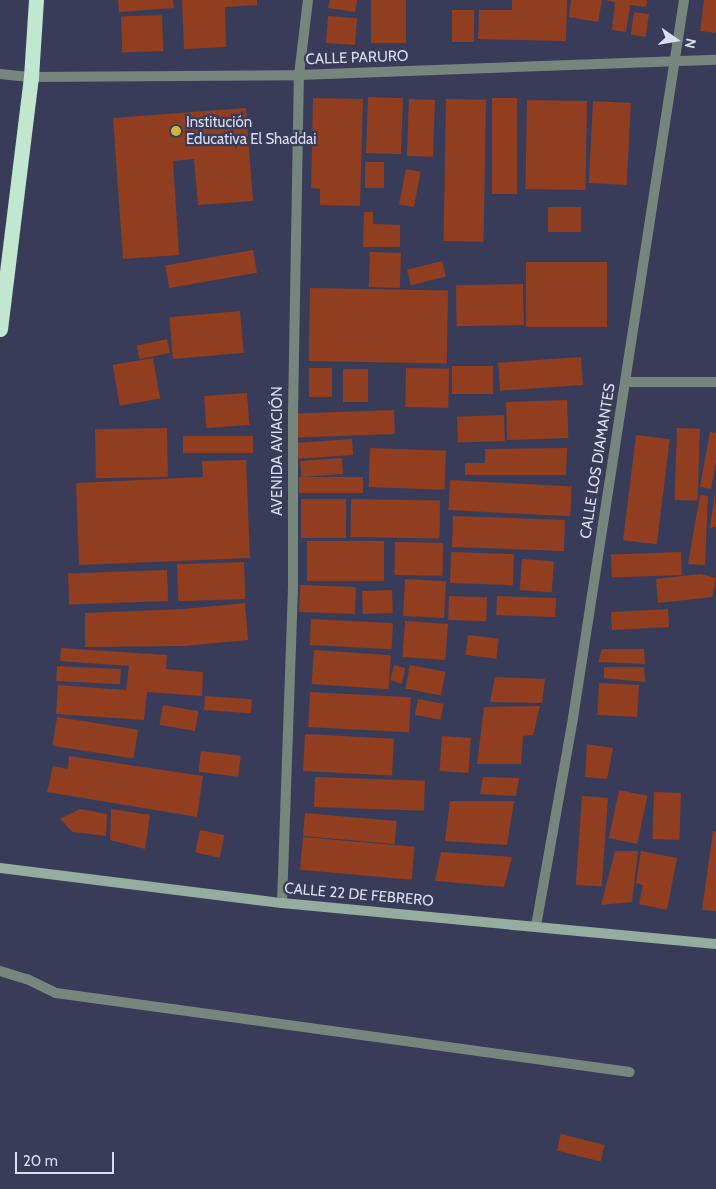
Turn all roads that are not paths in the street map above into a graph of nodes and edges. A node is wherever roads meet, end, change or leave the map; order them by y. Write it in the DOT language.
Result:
graph roads {
  1 [pos="36,0"];
  2 [pos="308,0"];
  3 [pos="684,0"];
  4 [pos="674,60"];
  5 [pos="716,60"];
  6 [pos="0,74"];
  7 [pos="299,75"];
  8 [pos="31,77"];
  9 [pos="0,329"];
  10 [pos="626,382"];
  11 [pos="716,382"];
  12 [pos="0,868"];
  13 [pos="282,903"];
  14 [pos="536,926"];
  15 [pos="716,944"];
  16 [pos="0,971"];
  17 [pos="630,1072"];
  1 -- 8 [label="highway"];
  2 -- 7 [label="street, AVENIDA AVIACIÓN"];
  3 -- 4 [label="street, CALLE LOS DIAMANTES"];
  4 -- 5 [label="street, CALLE PARURO"];
  4 -- 7 [label="street, CALLE PARURO"];
  4 -- 10 [label="street, CALLE LOS DIAMANTES"];
  6 -- 8 [label="street, CALLE PARURO"];
  7 -- 8 [label="street, CALLE PARURO"];
  7 -- 13 [label="street, AVENIDA AVIACIÓN"];
  8 -- 9 [label="highway"];
  10 -- 11 [label="street"];
  10 -- 14 [label="street, CALLE LOS DIAMANTES"];
  12 -- 13 [label="street, CALLE 22 DE FEBRERO"];
  13 -- 14 [label="street, CALLE 22 DE FEBRERO"];
  14 -- 15 [label="street, CALLE 22 DE FEBRERO"];
  16 -- 17 [label="street"];
}
